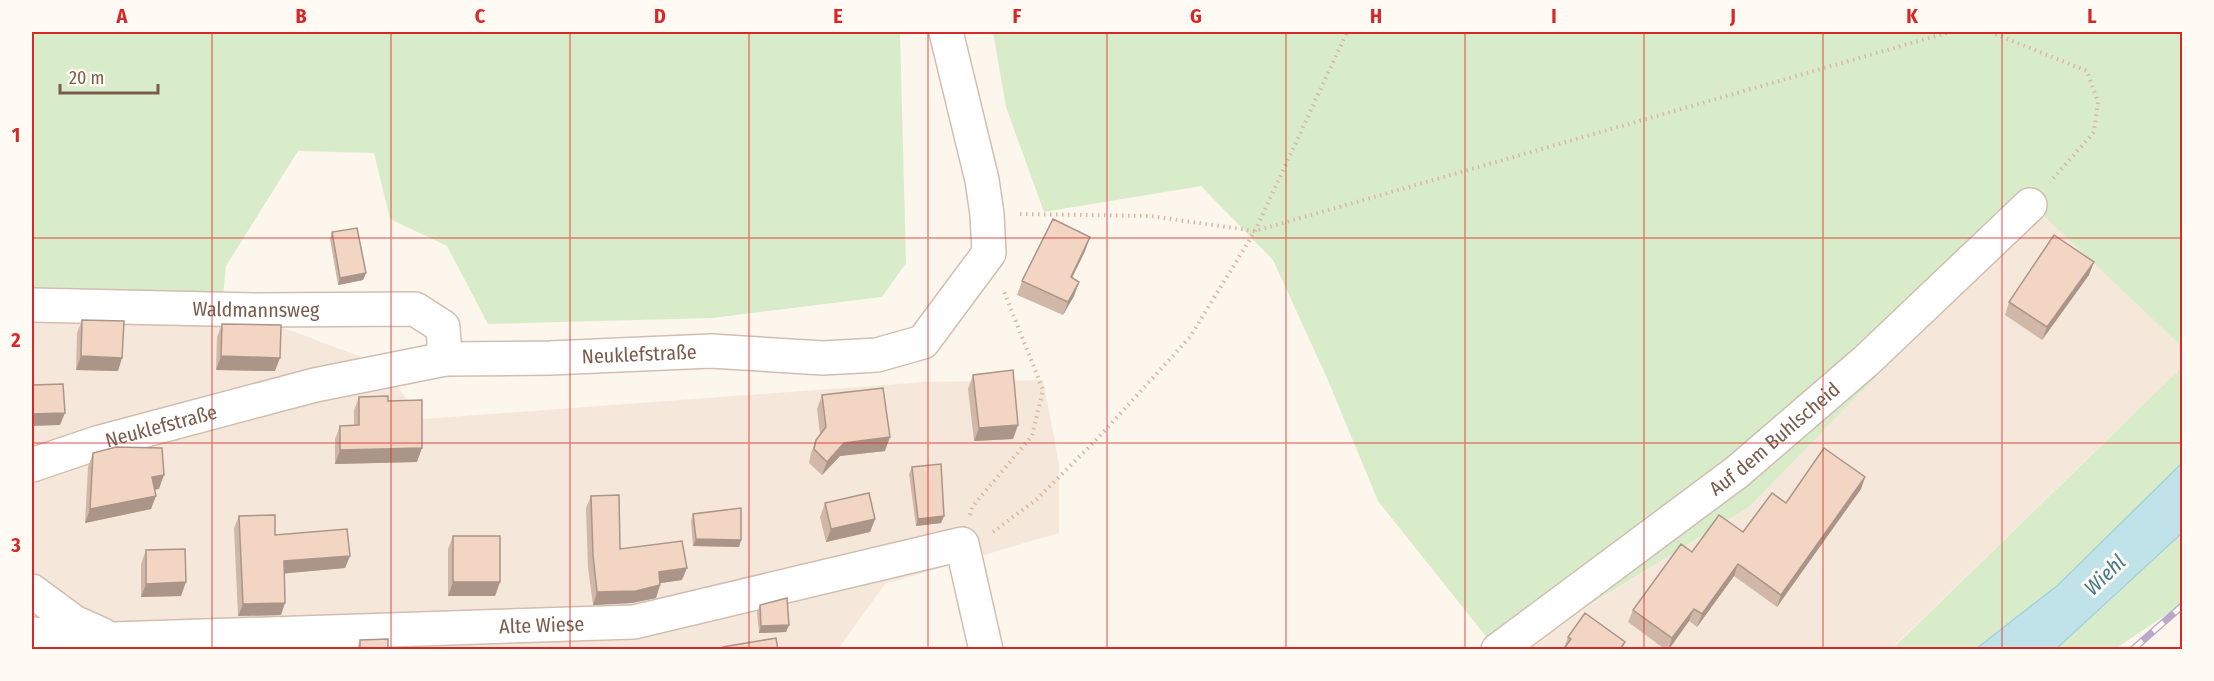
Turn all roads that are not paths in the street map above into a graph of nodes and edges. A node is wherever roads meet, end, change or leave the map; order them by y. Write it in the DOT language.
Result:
graph roads {
  1 [pos="946,32"];
  2 [pos="2030,205"];
  3 [pos="32,305"];
  4 [pos="445,359"];
  5 [pos="32,465"];
  6 [pos="32,591"];
  7 [pos="32,634"];
  8 [pos="121,644"];
  9 [pos="986,650"];
  10 [pos="1498,650"];
  1 -- 4 [label="street, Neuklefstraße"];
  2 -- 10 [label="street, Auf dem Buhlscheid"];
  3 -- 4 [label="street, Waldmannsweg"];
  4 -- 5 [label="street, Neuklefstraße"];
  6 -- 8 [label="street"];
  7 -- 8 [label="street, Alte Wiese"];
  8 -- 9 [label="street, Alte Wiese"];
}
